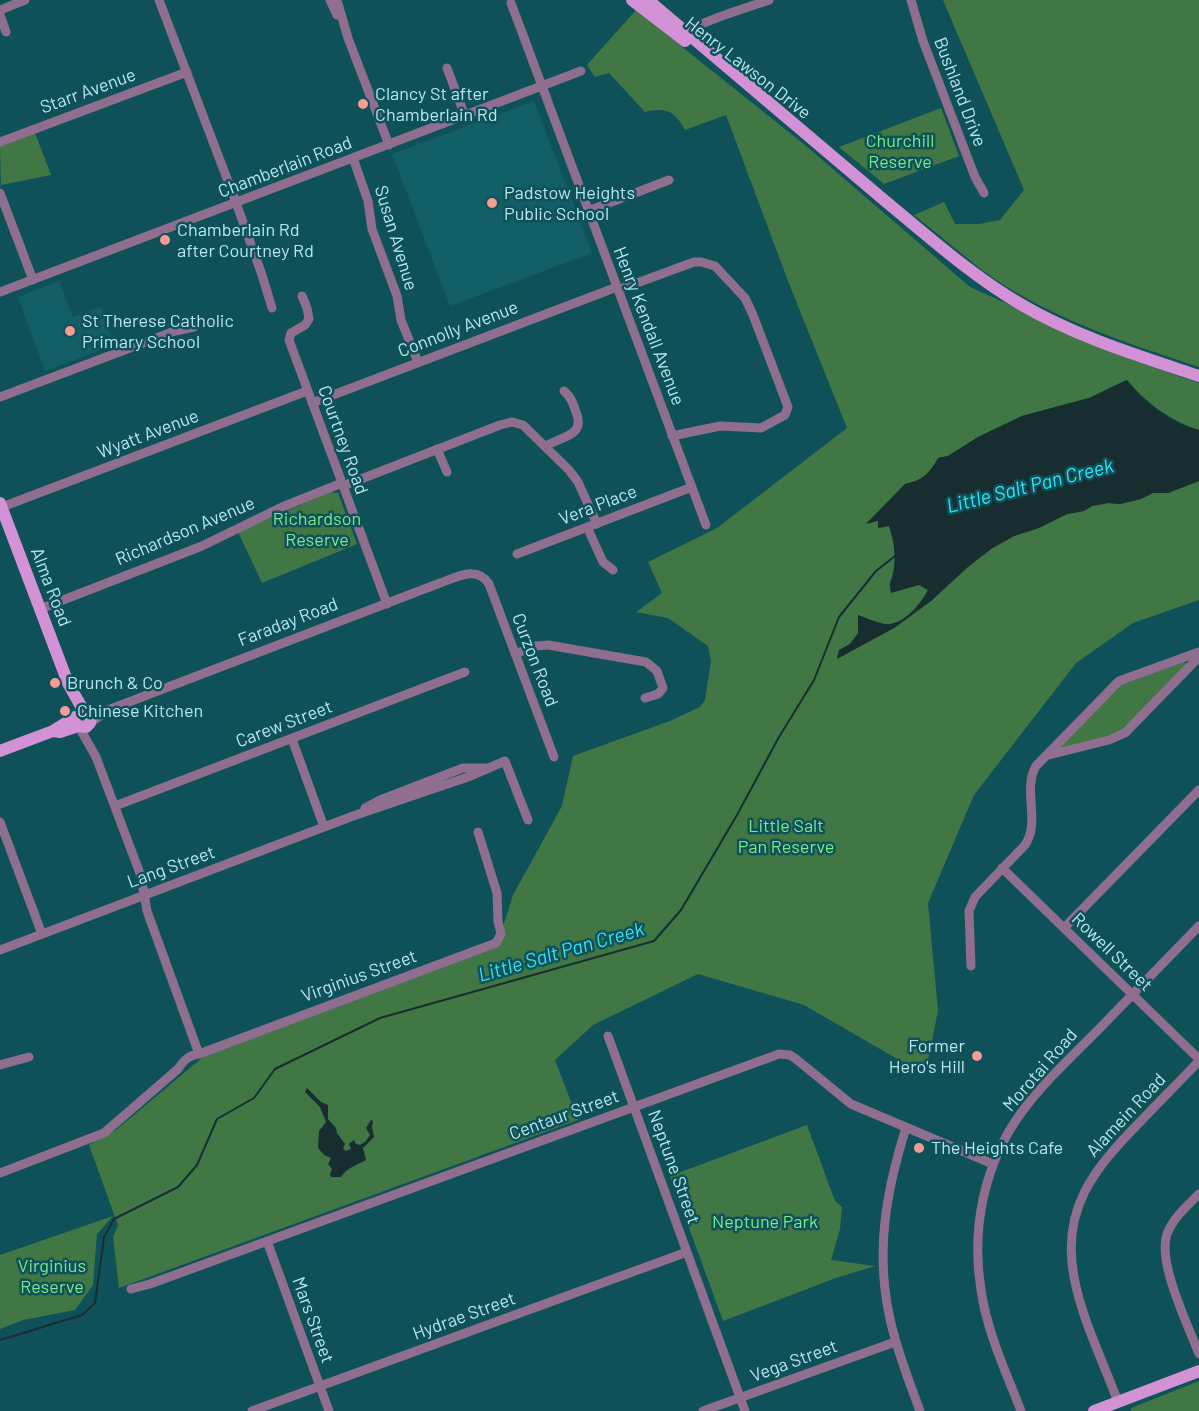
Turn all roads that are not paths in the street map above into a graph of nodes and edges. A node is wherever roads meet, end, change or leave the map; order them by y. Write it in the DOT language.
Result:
graph roads {
  1 [pos="25,0"];
  2 [pos="159,0"];
  3 [pos="330,0"];
  4 [pos="337,0"];
  5 [pos="632,0"];
  6 [pos="648,0"];
  7 [pos="768,0"];
  8 [pos="911,0"];
  9 [pos="511,3"];
  10 [pos="0,10"];
  11 [pos="0,15"];
  12 [pos="6,32"];
  13 [pos="683,35"];
  14 [pos="348,39"];
  15 [pos="447,68"];
  16 [pos="581,71"];
  17 [pos="187,72"];
  18 [pos="541,87"];
  19 [pos="465,116"];
  20 [pos="0,142"];
  21 [pos="388,145"];
  22 [pos="353,158"];
  23 [pos="669,180"];
  24 [pos="0,193"];
  25 [pos="984,193"];
  26 [pos="236,203"];
  27 [pos="588,211"];
  28 [pos="33,280"];
  29 [pos="617,289"];
  30 [pos="0,292"];
  31 [pos="302,296"];
  32 [pos="272,308"];
  33 [pos="194,327"];
  34 [pos="418,363"];
  35 [pos="1199,376"];
  36 [pos="307,391"];
  37 [pos="564,391"];
  38 [pos="0,397"];
  39 [pos="312,403"];
  40 [pos="672,436"];
  41 [pos="546,446"];
  42 [pos="437,449"];
  43 [pos="447,472"];
  44 [pos="342,485"];
  45 [pos="692,488"];
  46 [pos="1,505"];
  47 [pos="597,524"];
  48 [pos="706,525"];
  49 [pos="587,527"];
  50 [pos="516,554"];
  51 [pos="613,570"];
  52 [pos="482,576"];
  53 [pos="387,604"];
  54 [pos="40,609"];
  55 [pos="1199,652"];
  56 [pos="515,654"];
  57 [pos="1199,657"];
  58 [pos="465,672"];
  59 [pos="645,698"];
  60 [pos="83,720"];
  61 [pos="292,738"];
  62 [pos="2,751"];
  63 [pos="1045,756"];
  64 [pos="554,757"];
  65 [pos="1199,789"];
  66 [pos="115,806"];
  67 [pos="528,820"];
  68 [pos="0,822"];
  69 [pos="324,827"];
  70 [pos="478,832"];
  71 [pos="1002,868"];
  72 [pos="144,895"];
  73 [pos="1199,926"];
  74 [pos="1064,928"];
  75 [pos="42,934"];
  76 [pos="0,950"];
  77 [pos="971,966"];
  78 [pos="1132,994"];
  79 [pos="608,1036"];
  80 [pos="199,1053"];
  81 [pos="29,1057"];
  82 [pos="1199,1060"];
  83 [pos="0,1065"];
  84 [pos="634,1107"];
  85 [pos="906,1128"];
  86 [pos="993,1164"];
  87 [pos="0,1173"];
  88 [pos="1199,1194"];
  89 [pos="267,1241"];
  90 [pos="687,1252"];
  91 [pos="131,1289"];
  92 [pos="895,1342"];
  93 [pos="1199,1354"];
  94 [pos="1199,1371"];
  95 [pos="320,1386"];
  96 [pos="740,1398"];
  97 [pos="1118,1402"];
  98 [pos="252,1411"];
  99 [pos="329,1411"];
  100 [pos="703,1411"];
  101 [pos="745,1411"];
  102 [pos="920,1411"];
  103 [pos="1021,1411"];
  104 [pos="1094,1411"];
  1 -- 10 [label="street"];
  2 -- 17 [label="street"];
  3 -- 14 [label="street"];
  4 -- 14 [label="street"];
  5 -- 13 [label="main road, Henry Lawson Drive"];
  6 -- 13 [label="main road, Henry Lawson Drive"];
  7 -- 13 [label="street"];
  8 -- 25 [label="street, Bushland Drive"];
  9 -- 18 [label="street, Henry Kendall Avenue"];
  11 -- 12 [label="street"];
  13 -- 35 [label="main road, Henry Lawson Drive"];
  14 -- 21 [label="street"];
  15 -- 19 [label="street"];
  16 -- 18 [label="street, Chamberlain Road"];
  17 -- 20 [label="street, Starr Avenue"];
  17 -- 26 [label="street"];
  18 -- 19 [label="street, Chamberlain Road"];
  18 -- 27 [label="street, Henry Kendall Avenue"];
  19 -- 21 [label="street, Chamberlain Road"];
  21 -- 22 [label="street, Chamberlain Road"];
  22 -- 26 [label="street, Chamberlain Road"];
  22 -- 34 [label="street, Susan Avenue"];
  23 -- 27 [label="street"];
  24 -- 28 [label="street"];
  26 -- 28 [label="street, Chamberlain Road"];
  26 -- 32 [label="street"];
  27 -- 29 [label="street, Henry Kendall Avenue"];
  28 -- 30 [label="street, Chamberlain Road"];
  29 -- 34 [label="street, Connolly Avenue"];
  29 -- 40 [label="street, Henry Kendall Avenue"];
  29 -- 40 [label="street, Connolly Avenue"];
  31 -- 36 [label="street, Courtney Road"];
  33 -- 38 [label="street"];
  34 -- 39 [label="street, Connolly Avenue"];
  36 -- 39 [label="street, Courtney Road"];
  36 -- 46 [label="street, Wyatt Avenue"];
  37 -- 41 [label="street"];
  39 -- 44 [label="street, Courtney Road"];
  40 -- 45 [label="street, Henry Kendall Avenue"];
  41 -- 42 [label="street, Richardson Avenue"];
  41 -- 47 [label="street, Richardson Avenue"];
  42 -- 43 [label="street"];
  42 -- 44 [label="street, Richardson Avenue"];
  44 -- 53 [label="street, Courtney Road"];
  44 -- 54 [label="street, Richardson Avenue"];
  45 -- 47 [label="street, Vera Place"];
  45 -- 48 [label="street, Henry Kendall Avenue"];
  46 -- 54 [label="main road, Alma Road"];
  47 -- 49 [label="street, Vera Place"];
  49 -- 50 [label="street, Vera Place"];
  49 -- 51 [label="street"];
  52 -- 53 [label="street, Faraday Road"];
  52 -- 56 [label="street, Curzon Road"];
  53 -- 60 [label="street, Faraday Road"];
  54 -- 60 [label="main road, Alma Road"];
  55 -- 63 [label="street"];
  56 -- 59 [label="street"];
  56 -- 64 [label="street, Curzon Road"];
  57 -- 63 [label="street"];
  58 -- 61 [label="street, Carew Street"];
  60 -- 62 [label="main road, Faraday Road"];
  60 -- 66 [label="street, Alma Road"];
  61 -- 66 [label="street, Carew Street"];
  61 -- 69 [label="street"];
  63 -- 71 [label="street"];
  65 -- 74 [label="street"];
  66 -- 72 [label="street, Alma Road"];
  67 -- 69 [label="street, Lang Street"];
  68 -- 75 [label="street"];
  69 -- 72 [label="street, Lang Street"];
  70 -- 80 [label="street, Virginius Street"];
  71 -- 74 [label="street, Rowell Street"];
  71 -- 77 [label="street"];
  72 -- 75 [label="street, Lang Street"];
  72 -- 80 [label="street"];
  73 -- 78 [label="street, Morotai Road"];
  74 -- 78 [label="street, Rowell Street"];
  75 -- 76 [label="street, Lang Street"];
  78 -- 82 [label="street, Rowell Street"];
  78 -- 86 [label="street, Morotai Road"];
  79 -- 84 [label="street, Neptune Street"];
  80 -- 87 [label="street, Virginius Street"];
  81 -- 83 [label="street"];
  82 -- 97 [label="street, Alamein Road"];
  84 -- 85 [label="street, Centaur Street"];
  84 -- 89 [label="street, Centaur Street"];
  84 -- 90 [label="street, Neptune Street"];
  85 -- 86 [label="street, Centaur Street"];
  85 -- 92 [label="street"];
  86 -- 103 [label="street, Morotai Road"];
  88 -- 93 [label="street"];
  89 -- 91 [label="street, Centaur Street"];
  89 -- 95 [label="street, Mars Street"];
  90 -- 95 [label="street, Hydrae Street"];
  90 -- 96 [label="street, Neptune Street"];
  92 -- 96 [label="street, Vega Street"];
  92 -- 102 [label="street"];
  94 -- 97 [label="main road"];
  95 -- 98 [label="street, Hydrae Street"];
  95 -- 99 [label="street, Mars Street"];
  96 -- 100 [label="street, Vega Street"];
  96 -- 101 [label="street, Neptune Street"];
  97 -- 104 [label="main road"];
}
